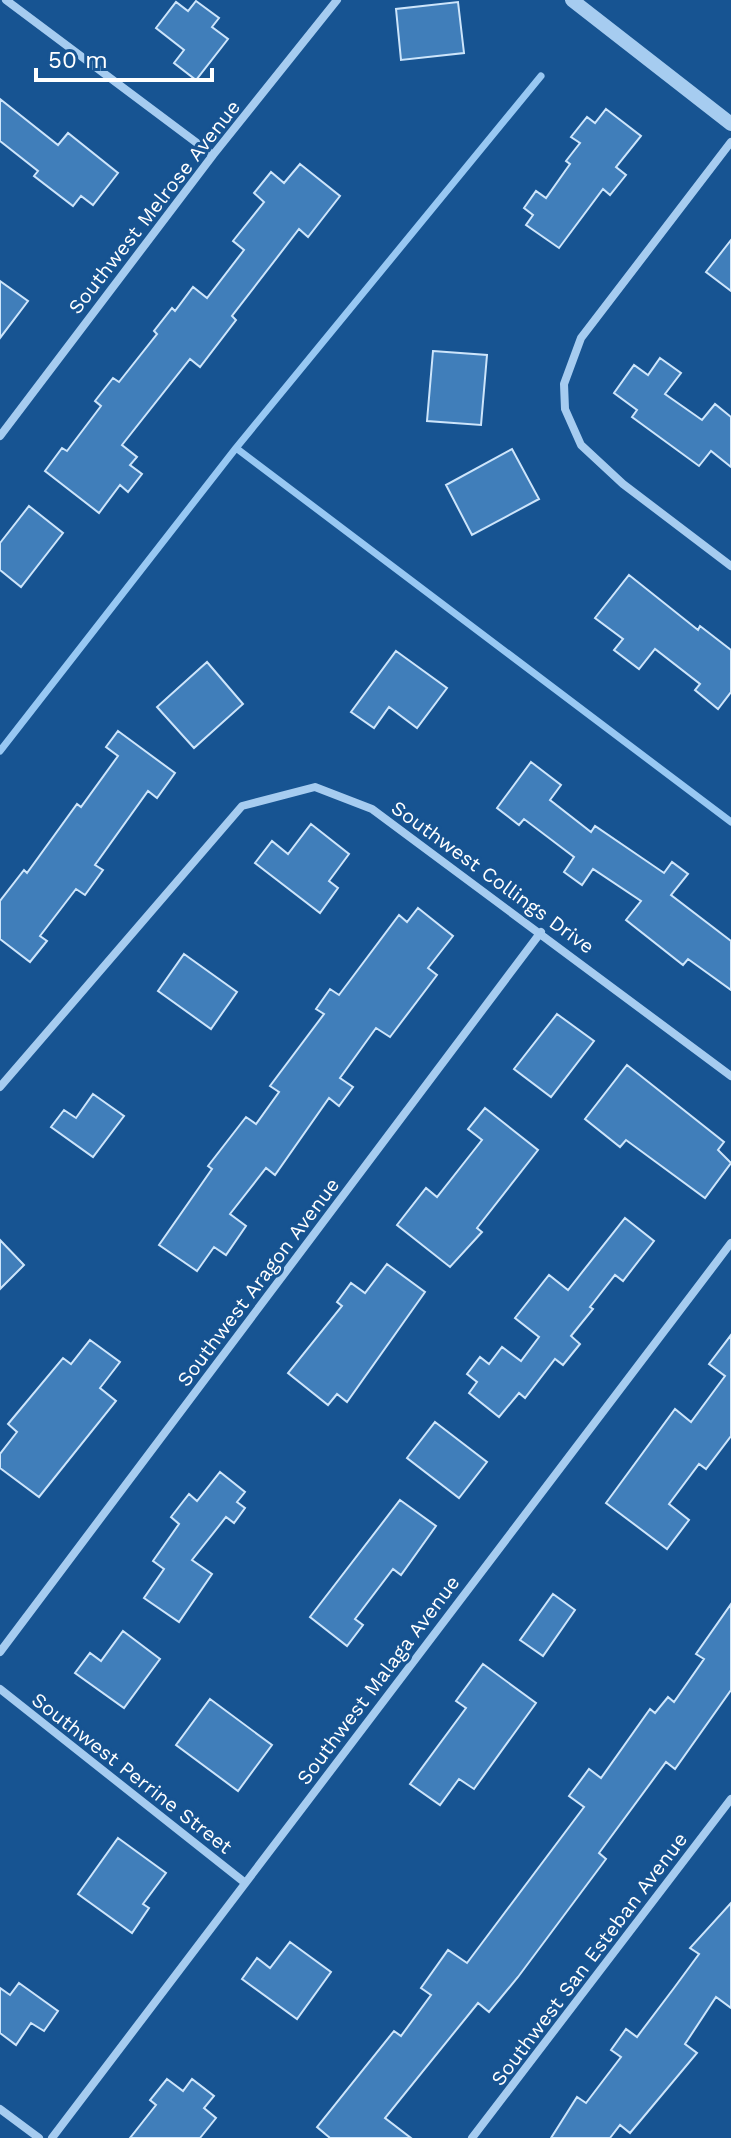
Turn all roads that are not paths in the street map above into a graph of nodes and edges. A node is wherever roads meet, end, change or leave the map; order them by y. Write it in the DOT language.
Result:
graph roads {
  1 [pos="6,0"];
  2 [pos="337,0"];
  3 [pos="572,0"];
  4 [pos="731,124"];
  5 [pos="731,142"];
  6 [pos="213,155"];
  7 [pos="2,430"];
  8 [pos="731,566"];
  9 [pos="541,932"];
  10 [pos="731,1076"];
  11 [pos="0,1087"];
  12 [pos="731,1243"];
  13 [pos="0,1652"];
  14 [pos="0,1689"];
  15 [pos="731,1799"];
  16 [pos="244,1882"];
  17 [pos="0,2109"];
  18 [pos="39,2138"];
  19 [pos="52,2138"];
  20 [pos="472,2138"];
  1 -- 6 [label="street"];
  2 -- 6 [label="street, Southwest Melrose Avenue"];
  3 -- 4 [label="street"];
  5 -- 8 [label="street"];
  6 -- 7 [label="street, Southwest Melrose Avenue"];
  9 -- 10 [label="street, Southwest Collings Drive"];
  9 -- 11 [label="street, Southwest Collings Drive"];
  9 -- 13 [label="street, Southwest Aragon Avenue"];
  12 -- 16 [label="street, Southwest Malaga Avenue"];
  14 -- 16 [label="street, Southwest Perrine Street"];
  15 -- 20 [label="street, Southwest San Esteban Avenue"];
  16 -- 19 [label="street, Southwest Malaga Avenue"];
  17 -- 18 [label="street"];
}
